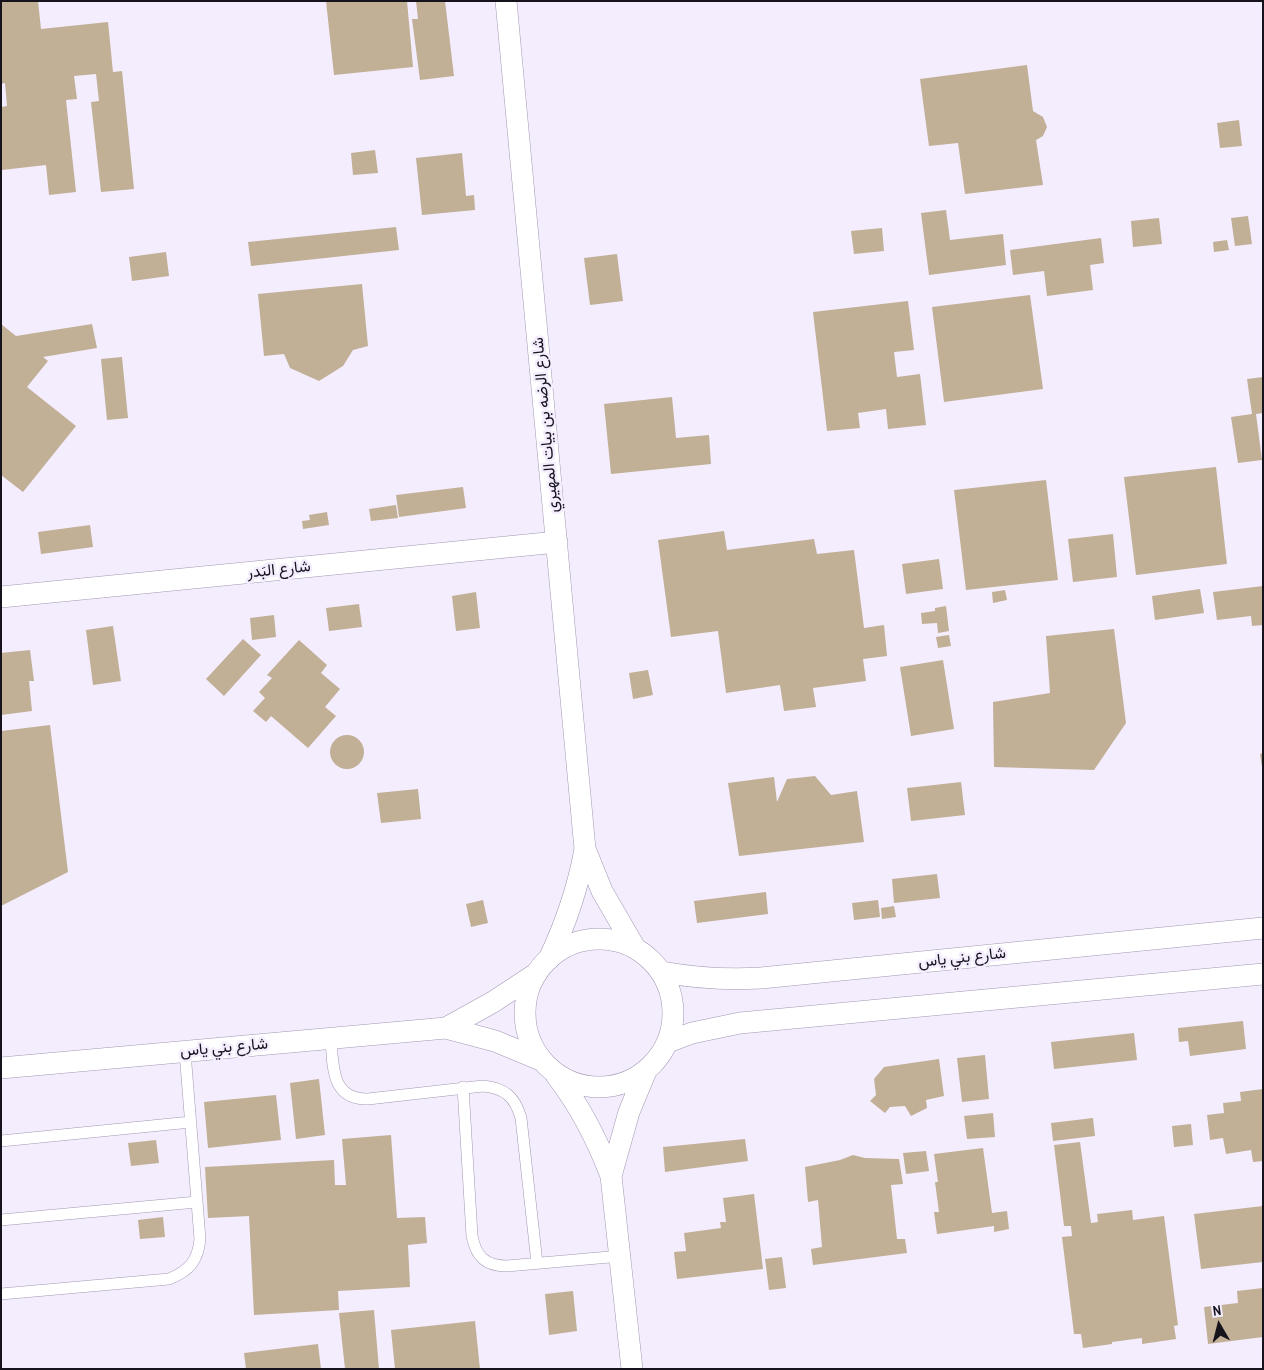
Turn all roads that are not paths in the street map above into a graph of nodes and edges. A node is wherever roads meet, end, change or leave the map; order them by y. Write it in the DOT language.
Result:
graph roads {
  1 [pos="506,1"];
  2 [pos="557,542"];
  3 [pos="1,597"];
  4 [pos="585,850"];
  5 [pos="1263,928"];
  6 [pos="635,948"];
  7 [pos="543,966"];
  8 [pos="662,972"];
  9 [pos="1263,974"];
  10 [pos="446,1028"];
  11 [pos="331,1038"];
  12 [pos="668,1042"];
  13 [pos="185,1052"];
  14 [pos="548,1067"];
  15 [pos="1,1068"];
  16 [pos="646,1071"];
  17 [pos="463,1087"];
  18 [pos="191,1122"];
  19 [pos="1,1141"];
  20 [pos="611,1176"];
  21 [pos="197,1202"];
  22 [pos="1,1220"];
  23 [pos="621,1256"];
  24 [pos="537,1264"];
  25 [pos="1,1294"];
  26 [pos="632,1369"];
  1 -- 2 [label="street, شارع الرضه بن بيات المهيري"];
  2 -- 3 [label="street, شارع البَدر"];
  2 -- 4 [label="street, شارع الرضه بن بيات المهيري"];
  4 -- 6 [label="street, شارع الرضه بن بيات المهيري"];
  4 -- 7 [label="street, شارع الرضه بن بيات المهيري"];
  5 -- 8 [label="street, شارع بني ياس"];
  6 -- 7 [label="street"];
  6 -- 8 [label="street"];
  7 -- 10 [label="street, شارع بني ياس"];
  7 -- 14 [label="street"];
  8 -- 12 [label="street"];
  9 -- 12 [label="street"];
  10 -- 11 [label="street, شارع بني ياس"];
  10 -- 14 [label="street, شارع بني ياس"];
  11 -- 13 [label="street, شارع بني ياس"];
  11 -- 17 [label="lane"];
  12 -- 16 [label="street"];
  13 -- 15 [label="street, شارع بني ياس"];
  13 -- 18 [label="lane"];
  14 -- 16 [label="street"];
  14 -- 20 [label="street"];
  16 -- 20 [label="street"];
  17 -- 24 [label="lane"];
  17 -- 24 [label="lane"];
  18 -- 19 [label="lane"];
  18 -- 21 [label="lane"];
  20 -- 23 [label="street"];
  21 -- 22 [label="lane"];
  21 -- 25 [label="lane"];
  23 -- 24 [label="lane"];
  23 -- 26 [label="street"];
}
